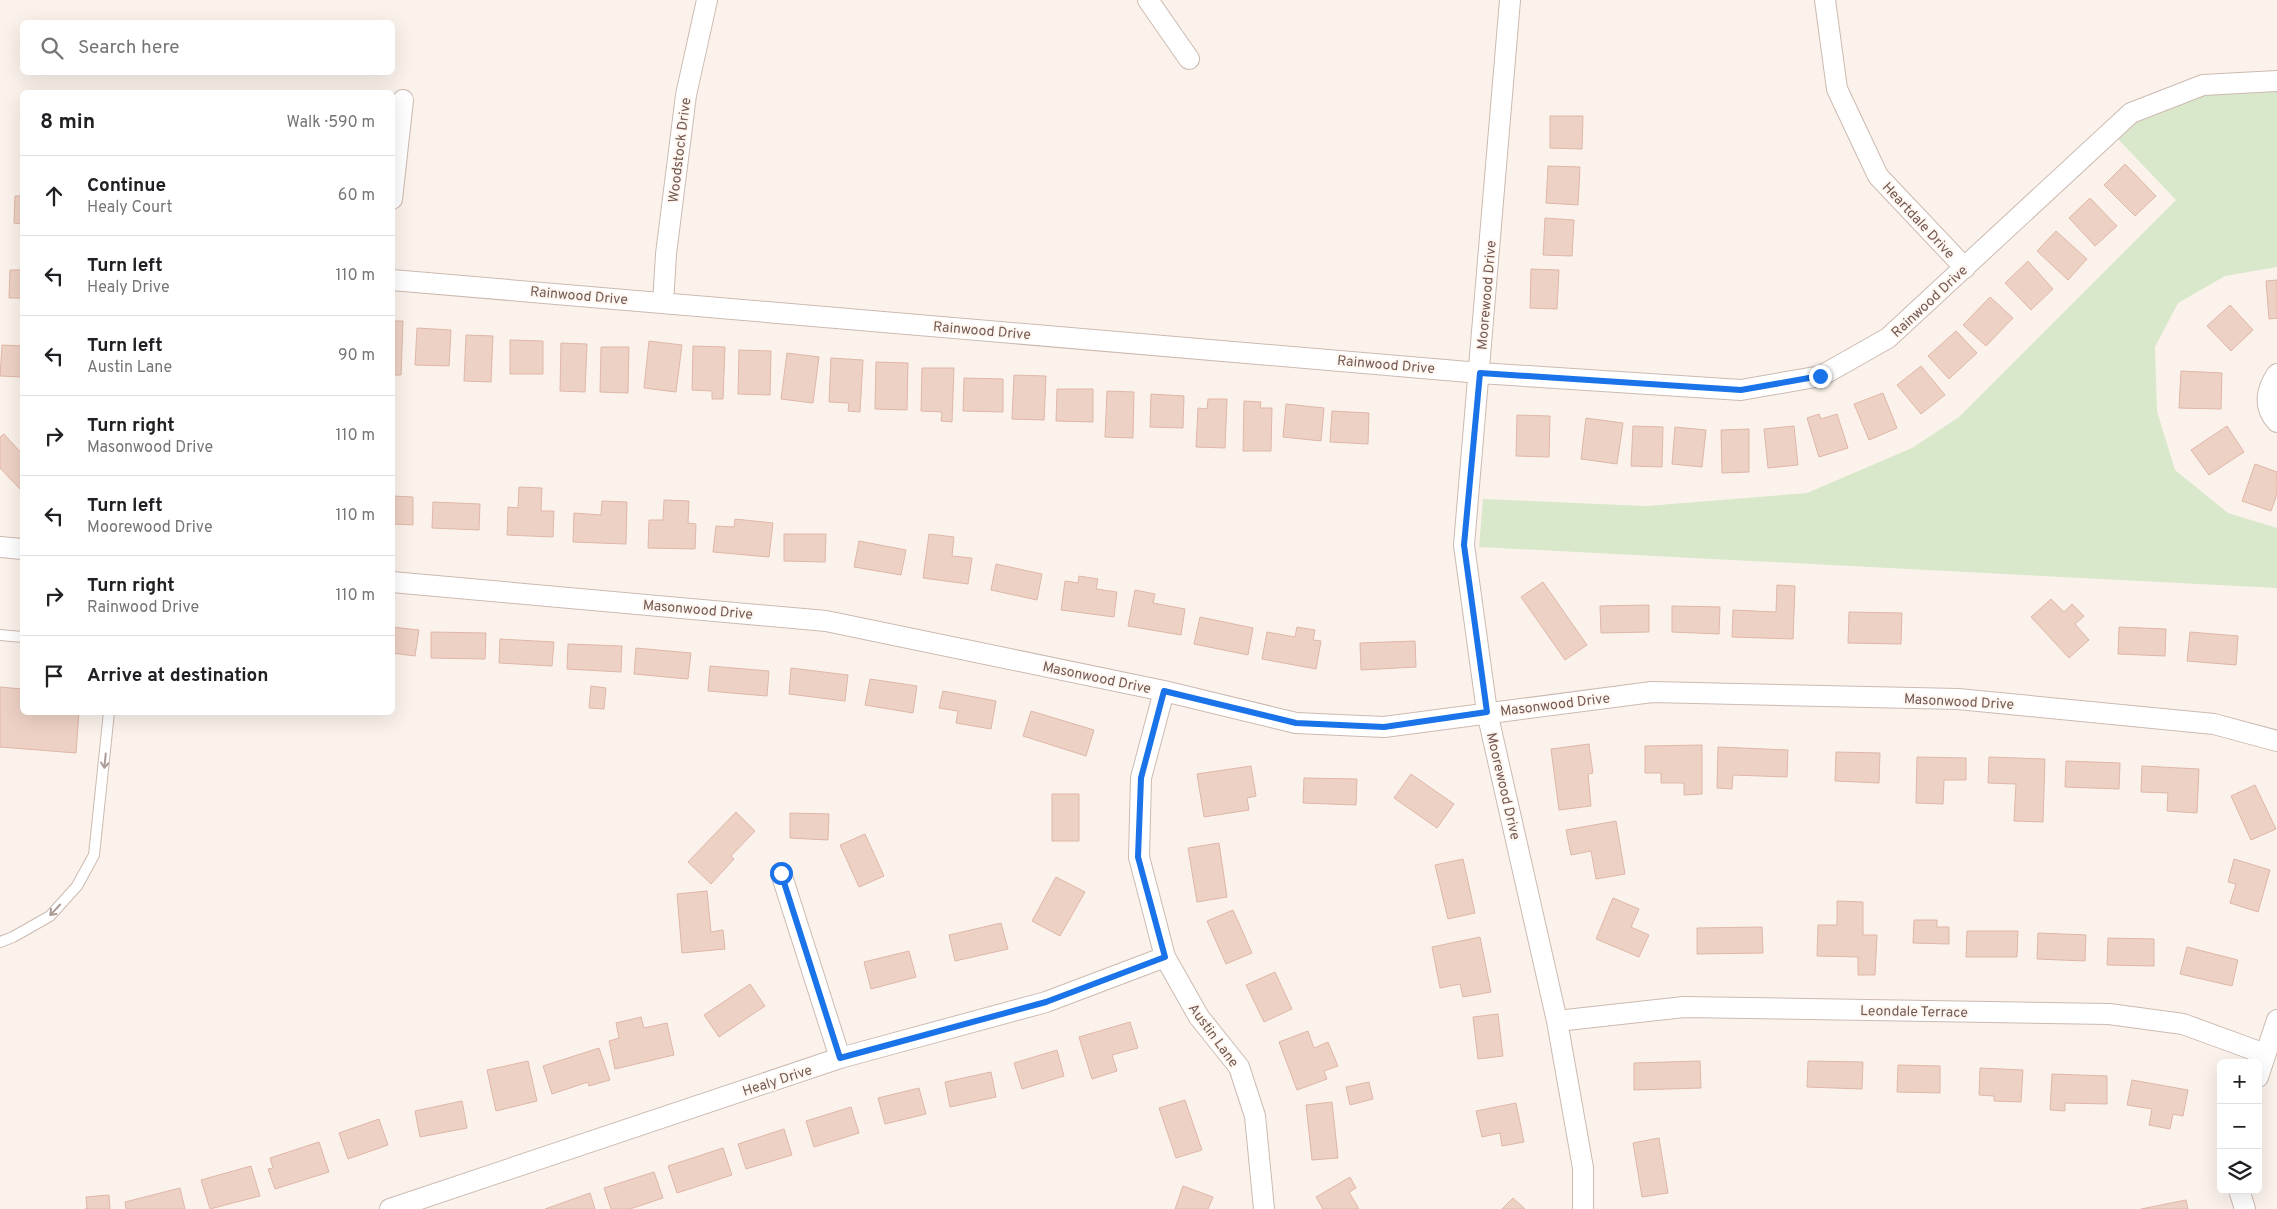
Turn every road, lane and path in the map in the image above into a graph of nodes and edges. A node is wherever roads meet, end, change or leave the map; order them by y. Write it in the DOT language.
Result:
graph roads {
  1 [pos="707,0"];
  2 [pos="1148,0"];
  3 [pos="1510,0"];
  4 [pos="1825,0"];
  5 [pos="1189,59"];
  6 [pos="2277,81"];
  7 [pos="402,100"];
  8 [pos="395,169"];
  9 [pos="1965,268"];
  10 [pos="395,280"];
  11 [pos="663,303"];
  12 [pos="1480,373"];
  13 [pos="2277,374"];
  14 [pos="2277,422"];
  15 [pos="0,547"];
  16 [pos="20,549"];
  17 [pos="395,582"];
  18 [pos="0,635"];
  19 [pos="20,637"];
  20 [pos="1164,691"];
  21 [pos="1487,712"];
  22 [pos="109,715"];
  23 [pos="2277,741"];
  24 [pos="781,873"];
  25 [pos="0,942"];
  26 [pos="1165,957"];
  27 [pos="2277,1020"];
  28 [pos="1557,1021"];
  29 [pos="2265,1054"];
  30 [pos="840,1058"];
  31 [pos="2262,1064"];
  32 [pos="2240,1194"];
  33 [pos="390,1209"];
  34 [pos="1264,1209"];
  35 [pos="1583,1209"];
  36 [pos="2245,1209"];
  1 -- 11 [label="street, Woodstock Drive"];
  2 -- 5 [label="street"];
  3 -- 12 [label="street, Moorewood Drive"];
  4 -- 9 [label="street, Heartdale Drive"];
  6 -- 9 [label="street, Rainwood Drive"];
  7 -- 8 [label="street"];
  9 -- 12 [label="street, Rainwood Drive"];
  10 -- 11 [label="street, Rainwood Drive"];
  11 -- 12 [label="street, Rainwood Drive"];
  12 -- 21 [label="street, Moorewood Drive"];
  13 -- 14 [label="street"];
  15 -- 16 [label="street"];
  17 -- 20 [label="street, Masonwood Drive"];
  18 -- 19 [label="lane"];
  20 -- 21 [label="street, Masonwood Drive"];
  20 -- 26 [label="street, Austin Lane"];
  21 -- 23 [label="street, Masonwood Drive"];
  21 -- 28 [label="street, Moorewood Drive"];
  22 -- 25 [label="lane, one-way"];
  24 -- 30 [label="street"];
  26 -- 30 [label="street, Healy Drive"];
  26 -- 34 [label="street, Austin Lane"];
  27 -- 29 [label="street"];
  28 -- 29 [label="street, Leondale Terrace"];
  28 -- 35 [label="street, Moorewood Drive"];
  29 -- 31 [label="street"];
  30 -- 33 [label="street, Healy Drive"];
  32 -- 36 [label="street"];
}
